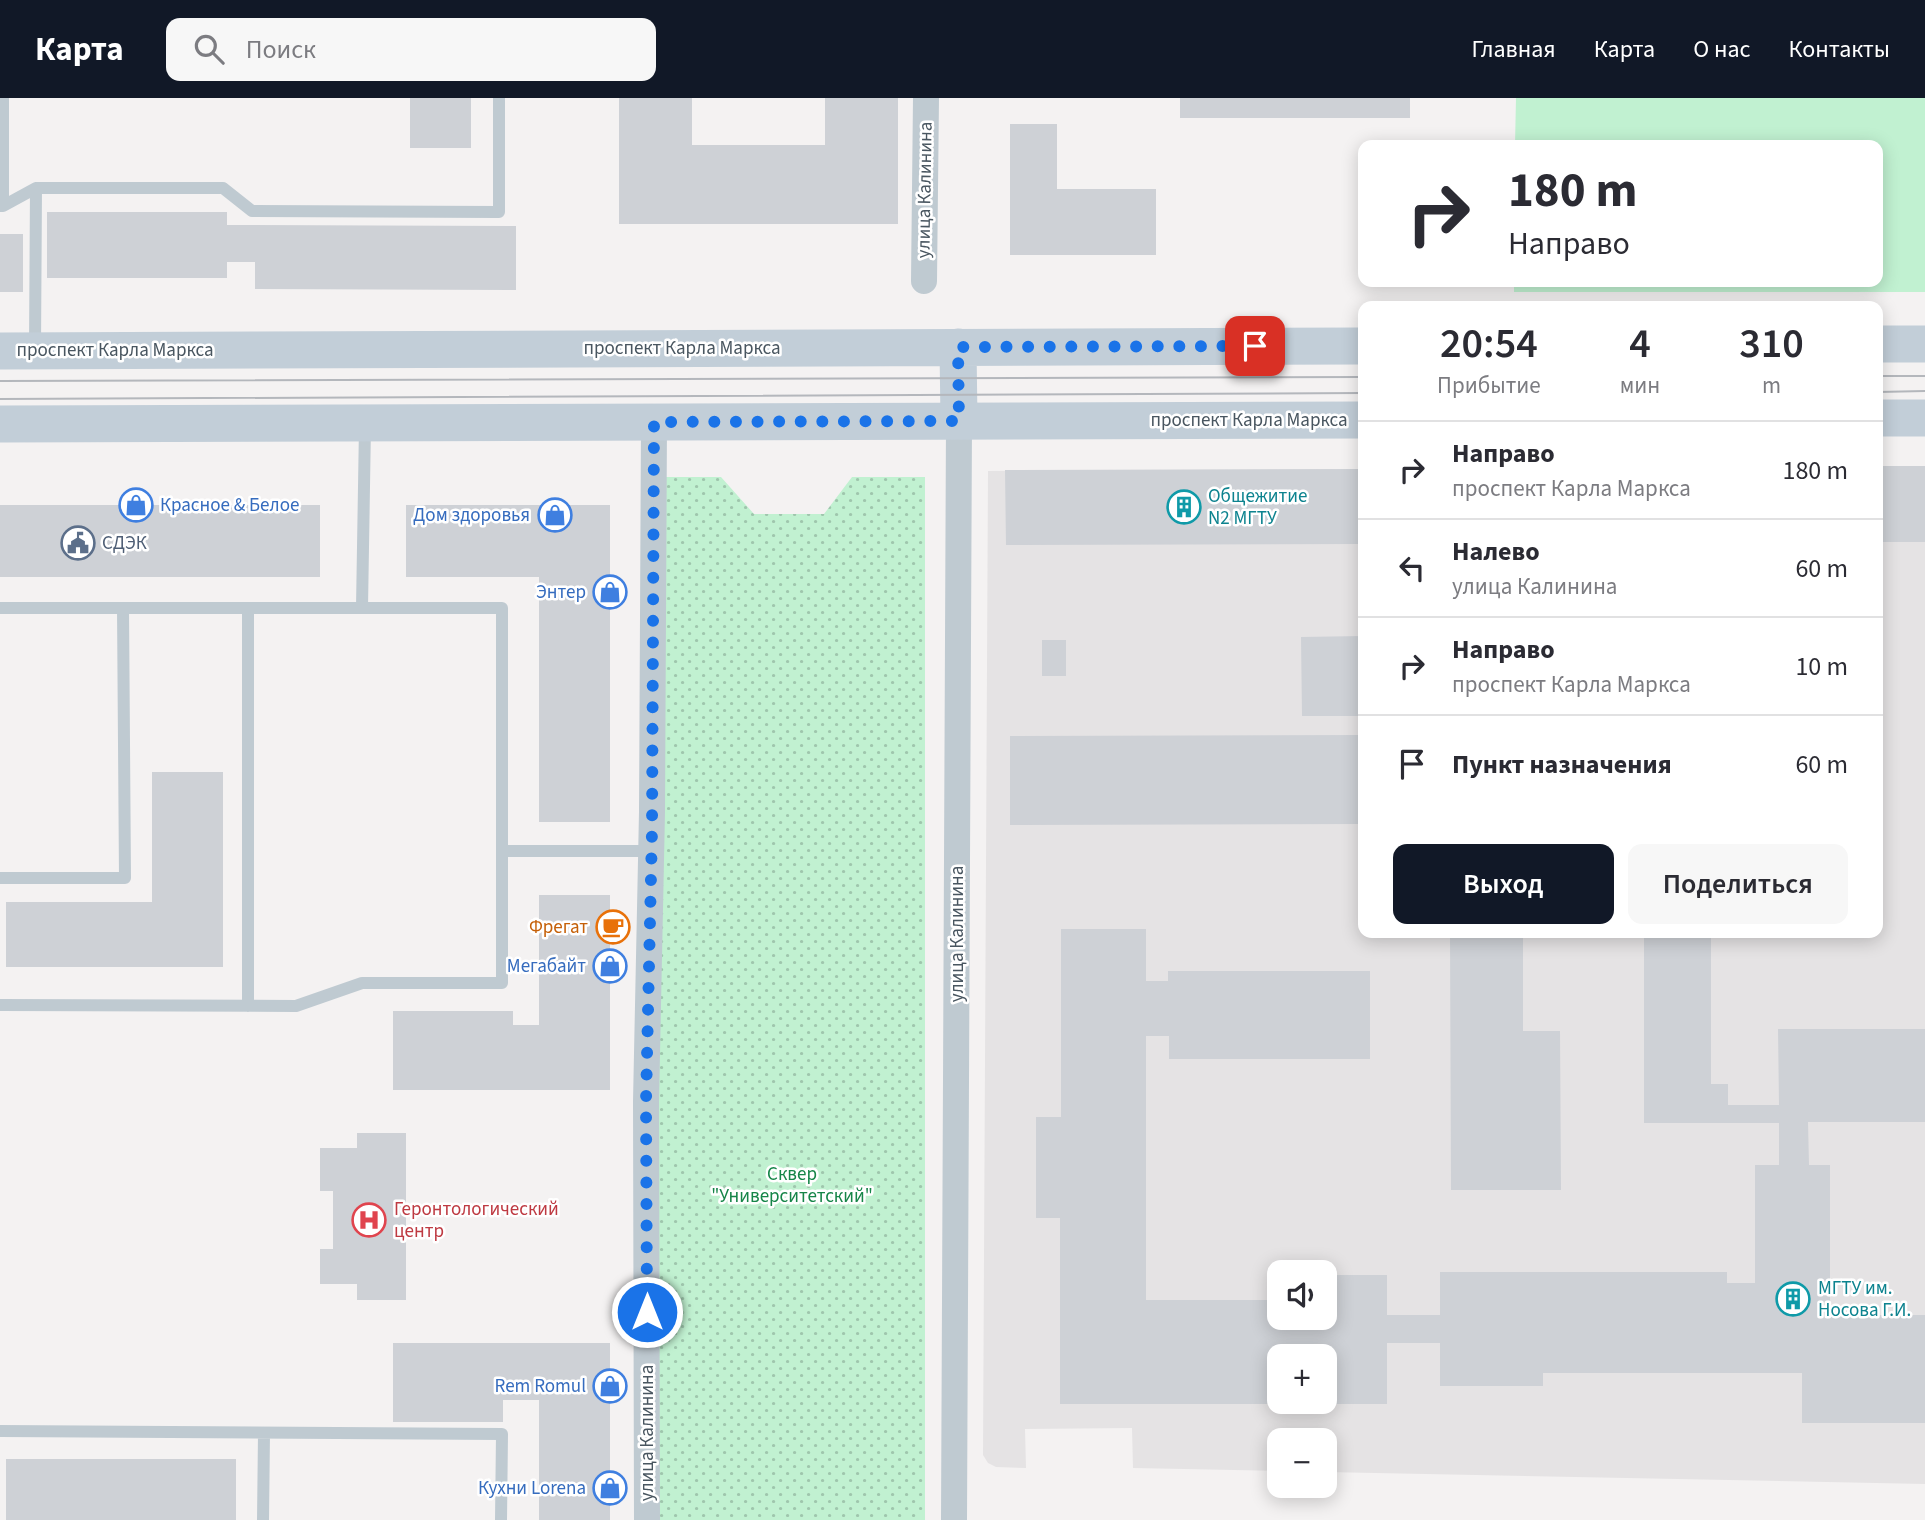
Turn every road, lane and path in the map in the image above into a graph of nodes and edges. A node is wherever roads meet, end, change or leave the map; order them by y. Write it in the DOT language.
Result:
graph roads {
  1 [pos="4,98"];
  2 [pos="499,98"];
  3 [pos="926,98"];
  4 [pos="36,188"];
  5 [pos="2,206"];
  6 [pos="924,281"];
  7 [pos="1883,344"];
  8 [pos="1925,344"];
  9 [pos="1358,345"];
  10 [pos="958,347"];
  11 [pos="17,351"];
  12 [pos="1883,418"];
  13 [pos="1925,418"];
  14 [pos="1358,420"];
  15 [pos="959,421"];
  16 [pos="365,422"];
  17 [pos="654,422"];
  18 [pos="0,424"];
  19 [pos="0,608"];
  20 [pos="124,608"];
  21 [pos="248,608"];
  22 [pos="362,608"];
  23 [pos="502,851"];
  24 [pos="652,851"];
  25 [pos="0,878"];
  26 [pos="0,1005"];
  27 [pos="248,1006"];
  28 [pos="0,1431"];
  29 [pos="264,1433"];
  30 [pos="263,1520"];
  31 [pos="501,1520"];
  32 [pos="647,1520"];
  33 [pos="954,1520"];
  1 -- 5 [label="lane"];
  2 -- 4 [label="lane"];
  3 -- 6 [label="street, улица Калинина"];
  4 -- 5 [label="lane"];
  4 -- 11 [label="lane"];
  7 -- 8 [label="main road"];
  9 -- 10 [label="main road, проспект Карла Маркса"];
  10 -- 11 [label="main road, проспект Карла Маркса"];
  10 -- 15 [label="main road, улица Калинина"];
  12 -- 13 [label="main road"];
  14 -- 15 [label="main road, проспект Карла Маркса"];
  15 -- 17 [label="main road, проспект Карла Маркса"];
  15 -- 33 [label="street, улица Калинина"];
  16 -- 17 [label="main road, проспект Карла Маркса"];
  16 -- 18 [label="main road, проспект Карла Маркса"];
  16 -- 22 [label="lane"];
  17 -- 24 [label="street, улица Калинина"];
  19 -- 20 [label="lane"];
  20 -- 21 [label="lane"];
  20 -- 25 [label="lane"];
  21 -- 22 [label="lane"];
  21 -- 27 [label="lane"];
  22 -- 23 [label="lane"];
  23 -- 24 [label="lane"];
  23 -- 27 [label="lane"];
  24 -- 32 [label="street, улица Калинина"];
  26 -- 27 [label="lane"];
  28 -- 29 [label="lane"];
  29 -- 30 [label="lane"];
  29 -- 31 [label="lane"];
}
